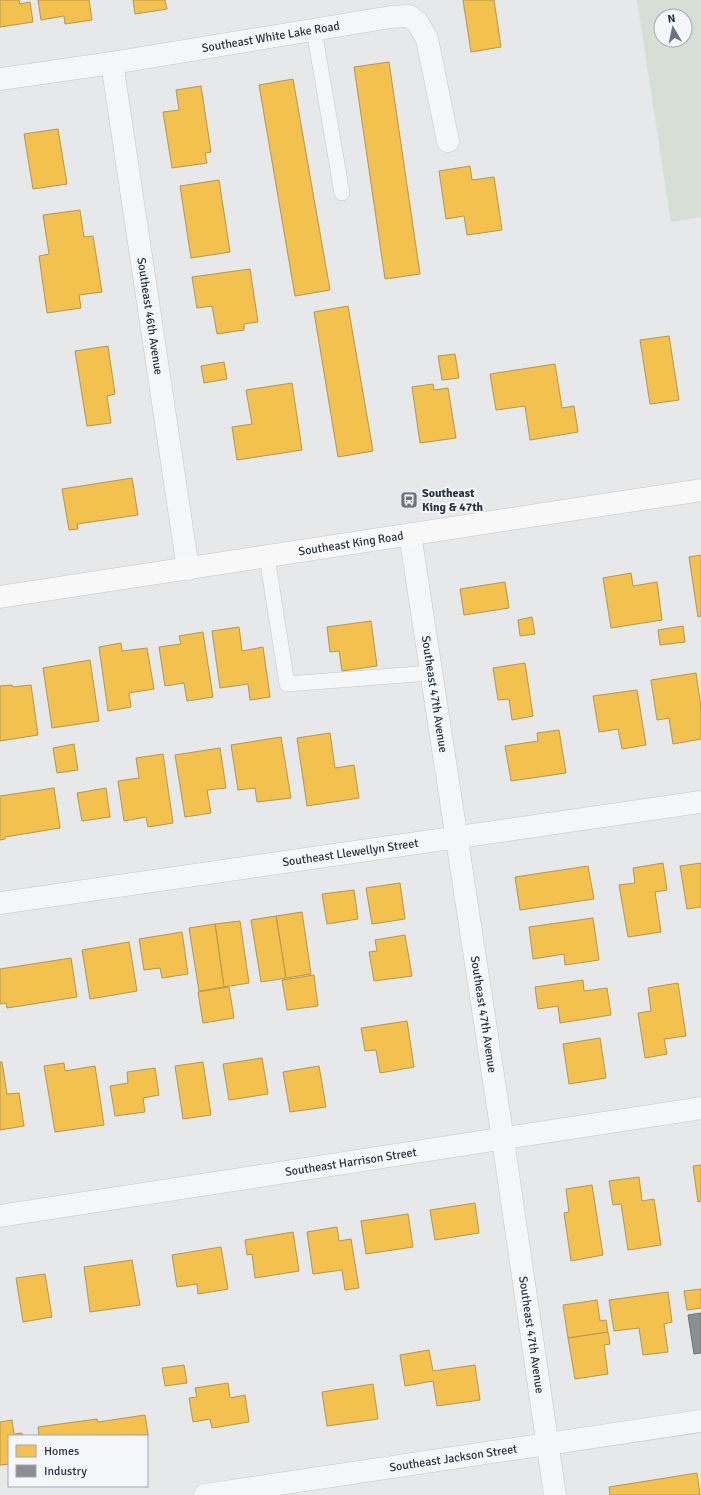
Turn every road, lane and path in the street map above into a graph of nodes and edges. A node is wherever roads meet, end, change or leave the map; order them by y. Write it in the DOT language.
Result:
graph roads {
  1 [pos="314,30"];
  2 [pos="112,63"];
  3 [pos="0,79"];
  4 [pos="448,141"];
  5 [pos="342,194"];
  6 [pos="701,490"];
  7 [pos="410,534"];
  8 [pos="267,557"];
  9 [pos="188,570"];
  10 [pos="0,597"];
  11 [pos="431,673"];
  12 [pos="701,802"];
  13 [pos="456,838"];
  14 [pos="0,903"];
  15 [pos="701,1108"];
  16 [pos="503,1140"];
  17 [pos="0,1216"];
  18 [pos="701,1421"];
  19 [pos="548,1445"];
  20 [pos="206,1495"];
  21 [pos="555,1495"];
  1 -- 2 [label="street, Southeast White Lake Road"];
  1 -- 4 [label="street, Southeast White Lake Road"];
  1 -- 5 [label="lane"];
  2 -- 3 [label="street, Southeast White Lake Road"];
  2 -- 9 [label="street, Southeast 46th Avenue"];
  6 -- 7 [label="main road, Southeast King Road"];
  7 -- 8 [label="main road, Southeast King Road"];
  7 -- 11 [label="street, Southeast 47th Avenue"];
  8 -- 9 [label="main road, Southeast King Road"];
  8 -- 11 [label="lane"];
  9 -- 10 [label="main road, Southeast King Road"];
  11 -- 13 [label="street, Southeast 47th Avenue"];
  12 -- 13 [label="street, Southeast Llewellyn Street"];
  13 -- 14 [label="street, Southeast Llewellyn Street"];
  13 -- 16 [label="street, Southeast 47th Avenue"];
  15 -- 16 [label="street, Southeast Harrison Street"];
  16 -- 17 [label="street, Southeast Harrison Street"];
  16 -- 19 [label="street, Southeast 47th Avenue"];
  18 -- 19 [label="street, Southeast Jackson Street"];
  19 -- 20 [label="street, Southeast Jackson Street"];
  19 -- 21 [label="street, Southeast 47th Avenue"];
}
